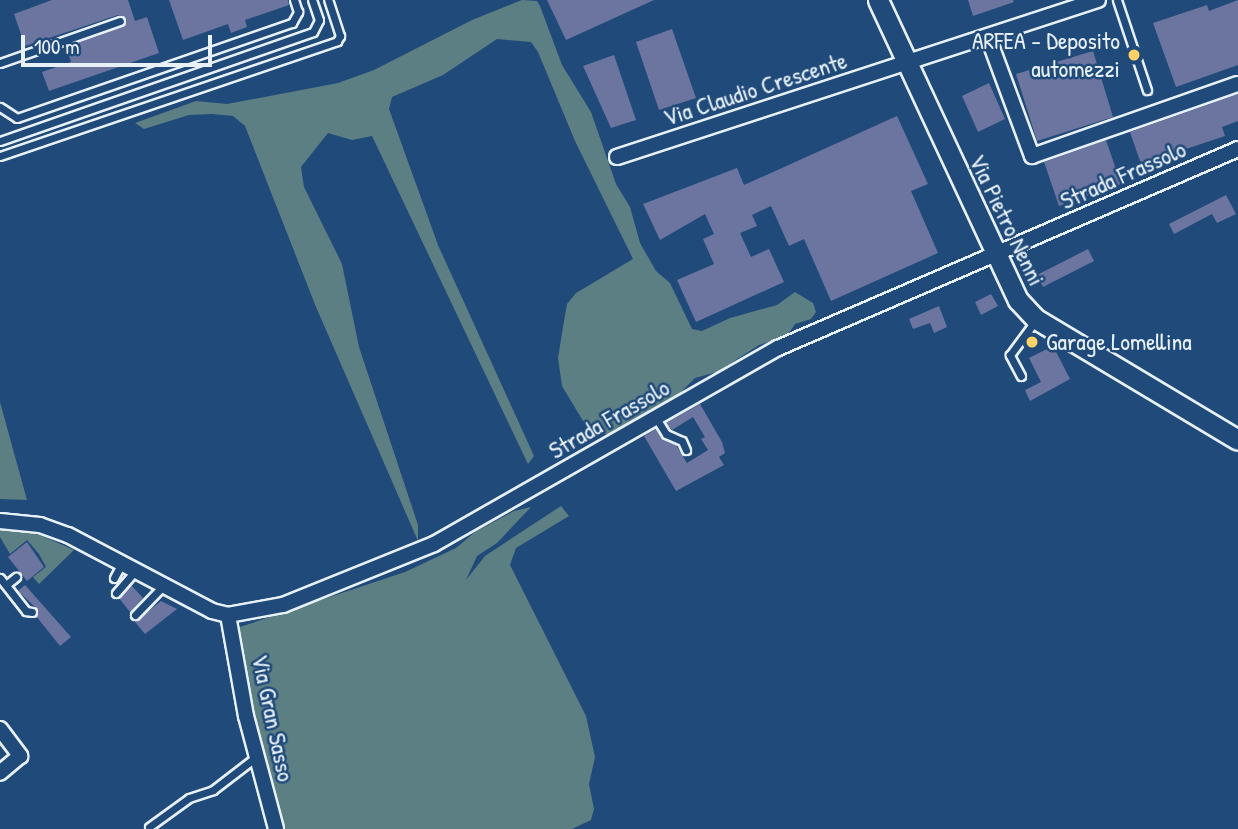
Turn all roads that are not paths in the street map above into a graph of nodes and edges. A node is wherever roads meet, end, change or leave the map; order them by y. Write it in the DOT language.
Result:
graph roads {
  1 [pos="294,0"];
  2 [pos="312,0"];
  3 [pos="328,0"];
  4 [pos="878,0"];
  5 [pos="1098,0"];
  6 [pos="1117,0"];
  7 [pos="120,21"];
  8 [pos="988,37"];
  9 [pos="0,63"];
  10 [pos="906,64"];
  11 [pos="1238,84"];
  12 [pos="1147,90"];
  13 [pos="0,107"];
  14 [pos="0,141"];
  15 [pos="1238,149"];
  16 [pos="0,156"];
  17 [pos="617,157"];
  18 [pos="994,256"];
  19 [pos="1036,319"];
  20 [pos="1021,376"];
  21 [pos="656,418"];
  22 [pos="1238,440"];
  23 [pos="686,450"];
  24 [pos="0,521"];
  25 [pos="134,572"];
  26 [pos="16,577"];
  27 [pos="0,578"];
  28 [pos="6,585"];
  29 [pos="162,587"];
  30 [pos="116,593"];
  31 [pos="32,612"];
  32 [pos="135,615"];
  33 [pos="228,615"];
  34 [pos="0,729"];
  35 [pos="256,757"];
  36 [pos="0,773"];
  37 [pos="149,827"];
  38 [pos="276,829"];
  1 -- 13 [label="lane"];
  2 -- 14 [label="lane"];
  3 -- 16 [label="lane"];
  4 -- 10 [label="street, Via Pietro Nenni"];
  5 -- 8 [label="street, Via Claudio Crescente"];
  6 -- 12 [label="lane"];
  7 -- 9 [label="lane"];
  8 -- 10 [label="street, Via Claudio Crescente"];
  8 -- 11 [label="street"];
  10 -- 17 [label="street, Via Claudio Crescente"];
  10 -- 18 [label="street, Via Pietro Nenni"];
  15 -- 18 [label="street, Strada Frassolo"];
  18 -- 19 [label="street, Via Pietro Nenni"];
  18 -- 21 [label="street, Strada Frassolo"];
  19 -- 20 [label="lane"];
  19 -- 22 [label="street, Via Pietro Nenni"];
  21 -- 23 [label="lane"];
  21 -- 33 [label="street, Strada Frassolo"];
  24 -- 25 [label="street"];
  25 -- 29 [label="street"];
  25 -- 30 [label="lane"];
  26 -- 28 [label="lane"];
  27 -- 28 [label="lane"];
  28 -- 31 [label="lane"];
  29 -- 32 [label="lane"];
  29 -- 33 [label="street"];
  33 -- 35 [label="street, Via Gran Sasso"];
  34 -- 36 [label="street"];
  35 -- 37 [label="lane"];
  35 -- 38 [label="street, Via Gran Sasso"];
}
